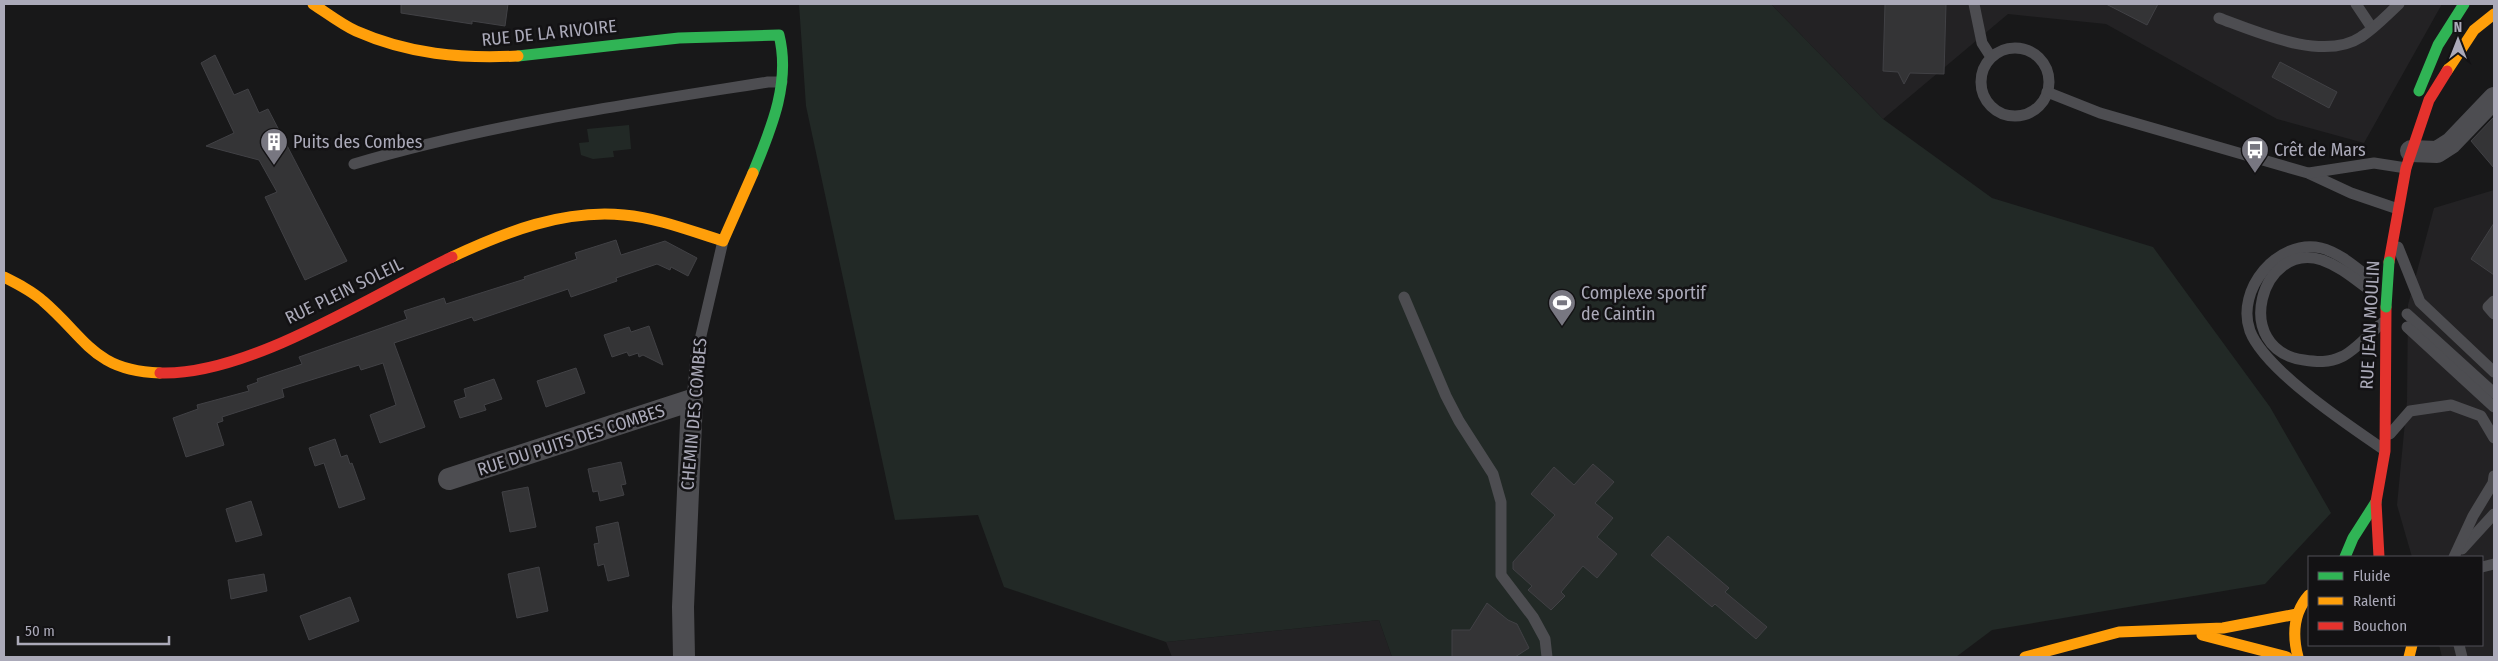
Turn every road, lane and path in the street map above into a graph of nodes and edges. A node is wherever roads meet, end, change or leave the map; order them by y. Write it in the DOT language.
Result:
graph roads {
  1 [pos="1974,4"];
  2 [pos="2356,4"];
  3 [pos="2399,4"];
  4 [pos="2464,4"];
  5 [pos="327,8"];
  6 [pos="2494,14"];
  7 [pos="2220,18"];
  8 [pos="2372,28"];
  9 [pos="779,35"];
  10 [pos="1991,57"];
  11 [pos="782,82"];
  12 [pos="2047,92"];
  13 [pos="2494,98"];
  14 [pos="2408,159"];
  15 [pos="354,164"];
  16 [pos="2308,174"];
  17 [pos="2398,209"];
  18 [pos="2394,236"];
  19 [pos="723,241"];
  20 [pos="2366,276"];
  21 [pos="4,277"];
  22 [pos="2366,288"];
  23 [pos="1404,297"];
  24 [pos="2494,301"];
  25 [pos="2407,314"];
  26 [pos="2494,314"];
  27 [pos="2386,320"];
  28 [pos="2407,327"];
  29 [pos="2494,372"];
  30 [pos="2494,393"];
  31 [pos="692,400"];
  32 [pos="2494,407"];
  33 [pos="2494,438"];
  34 [pos="2384,446"];
  35 [pos="2494,476"];
  36 [pos="449,479"];
  37 [pos="2376,502"];
  38 [pos="2494,514"];
  39 [pos="2345,556"];
  40 [pos="2379,556"];
  41 [pos="2454,556"];
  42 [pos="2455,556"];
  43 [pos="2308,597"];
  44 [pos="2297,614"];
  45 [pos="2179,629"];
  46 [pos="684,657"];
  47 [pos="1547,657"];
  48 [pos="2025,657"];
  49 [pos="2287,657"];
  50 [pos="2298,657"];
  1 -- 10 [label="lane"];
  2 -- 8 [label="lane"];
  3 -- 8 [label="lane"];
  4 -- 14 [label="street, RUE JEAN MOULIN"];
  5 -- 9 [label="street, RUE DE LA RIVOIRE"];
  6 -- 14 [label="street, RUE JEAN MOULIN"];
  7 -- 8 [label="lane"];
  9 -- 11 [label="street, CHEMIN DES COMBES"];
  10 -- 12 [label="lane"];
  10 -- 12 [label="lane"];
  11 -- 15 [label="lane"];
  11 -- 19 [label="street, CHEMIN DES COMBES"];
  12 -- 16 [label="lane"];
  13 -- 14 [label="street"];
  14 -- 16 [label="lane"];
  14 -- 17 [label="street, RUE JEAN MOULIN"];
  16 -- 17 [label="lane"];
  17 -- 18 [label="street, RUE JEAN MOULIN"];
  18 -- 27 [label="street, RUE JEAN MOULIN, bridge"];
  18 -- 29 [label="lane"];
  19 -- 21 [label="street, RUE PLEIN SOLEIL"];
  19 -- 31 [label="lane, CHEMIN DES COMBES"];
  20 -- 34 [label="lane"];
  22 -- 27 [label="lane"];
  23 -- 47 [label="lane"];
  24 -- 26 [label="lane"];
  25 -- 30 [label="lane"];
  27 -- 34 [label="street, RUE JEAN MOULIN"];
  28 -- 32 [label="lane"];
  31 -- 36 [label="street, RUE DU PUITS DES COMBES"];
  31 -- 46 [label="street, CHEMIN DES COMBES"];
  33 -- 34 [label="lane"];
  34 -- 37 [label="street, RUE JEAN MOULIN"];
  35 -- 41 [label="lane"];
  37 -- 39 [label="street, RUE JEAN MOULIN"];
  37 -- 40 [label="street, RUE JEAN MOULIN"];
  38 -- 42 [label="lane"];
  43 -- 44 [label="street"];
  44 -- 45 [label="street"];
  44 -- 50 [label="street"];
  45 -- 48 [label="street"];
  45 -- 49 [label="street"];
}
